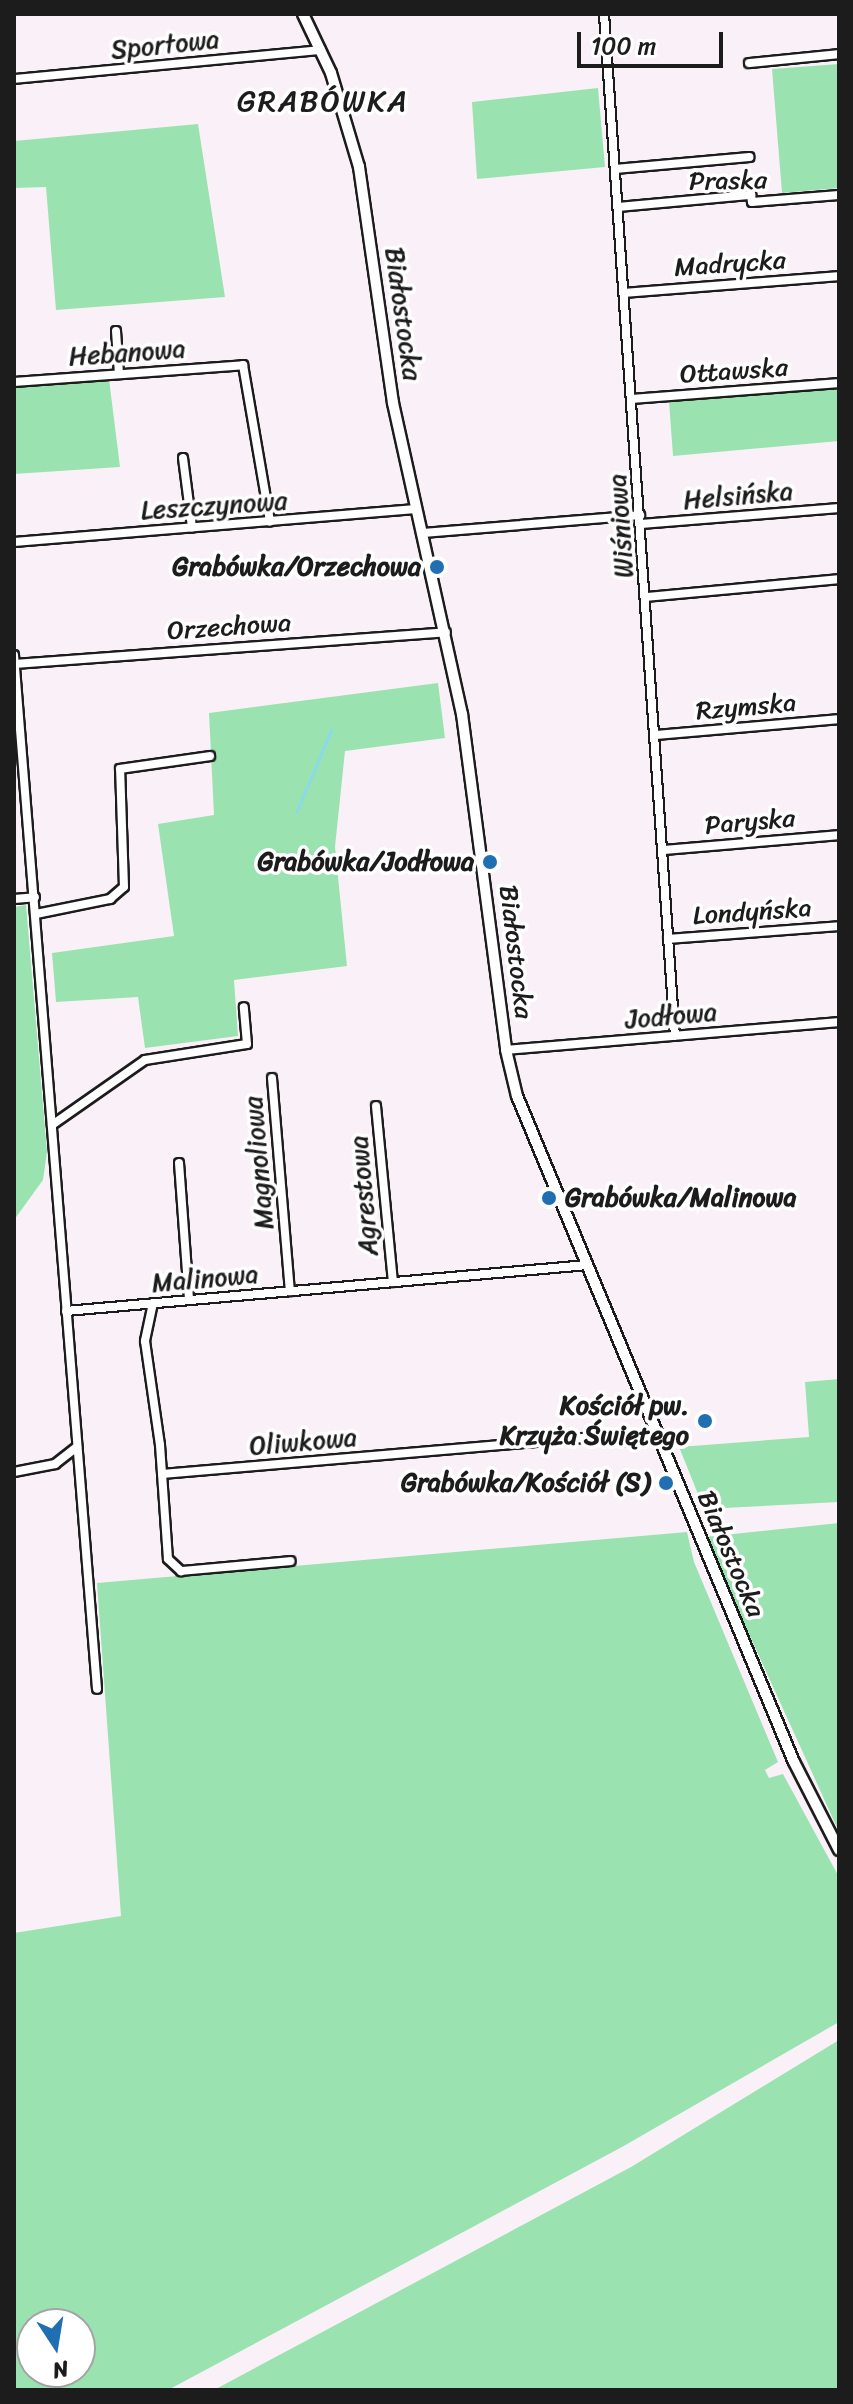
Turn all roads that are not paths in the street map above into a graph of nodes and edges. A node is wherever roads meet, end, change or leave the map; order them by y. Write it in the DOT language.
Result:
graph roads {
  1 [pos="604,14"];
  2 [pos="306,15"];
  3 [pos="321,50"];
  4 [pos="839,54"];
  5 [pos="749,63"];
  6 [pos="14,79"];
  7 [pos="749,157"];
  8 [pos="615,169"];
  9 [pos="839,195"];
  10 [pos="618,207"];
  11 [pos="839,276"];
  12 [pos="624,293"];
  13 [pos="116,331"];
  14 [pos="119,374"];
  15 [pos="14,382"];
  16 [pos="839,383"];
  17 [pos="632,399"];
  18 [pos="183,458"];
  19 [pos="839,508"];
  20 [pos="416,509"];
  21 [pos="641,520"];
  22 [pos="270,522"];
  23 [pos="192,527"];
  24 [pos="423,533"];
  25 [pos="14,540"];
  26 [pos="839,579"];
  27 [pos="646,597"];
  28 [pos="446,632"];
  29 [pos="14,655"];
  30 [pos="15,664"];
  31 [pos="15,687"];
  32 [pos="839,719"];
  33 [pos="657,735"];
  34 [pos="210,756"];
  35 [pos="24,768"];
  36 [pos="14,770"];
  37 [pos="839,835"];
  38 [pos="665,850"];
  39 [pos="35,897"];
  40 [pos="14,899"];
  41 [pos="36,914"];
  42 [pos="839,926"];
  43 [pos="668,939"];
  44 [pos="244,1007"];
  45 [pos="839,1022"];
  46 [pos="675,1036"];
  47 [pos="506,1050"];
  48 [pos="272,1078"];
  49 [pos="376,1106"];
  50 [pos="52,1125"];
  51 [pos="179,1163"];
  52 [pos="588,1265"];
  53 [pos="393,1282"];
  54 [pos="290,1291"];
  55 [pos="189,1300"];
  56 [pos="153,1303"];
  57 [pos="66,1311"];
  58 [pos="658,1435"];
  59 [pos="77,1447"];
  60 [pos="14,1472"];
  61 [pos="162,1474"];
  62 [pos="291,1561"];
  63 [pos="97,1689"];
  64 [pos="839,1850"];
  1 -- 8 [label="street, Wiśniowa"];
  2 -- 3 [label="street, Białostocka"];
  3 -- 6 [label="street, Sportowa"];
  3 -- 20 [label="street, Białostocka"];
  4 -- 5 [label="street"];
  7 -- 8 [label="street"];
  8 -- 10 [label="street, Wiśniowa"];
  9 -- 10 [label="street, Praska"];
  10 -- 12 [label="street, Wiśniowa"];
  11 -- 12 [label="street, Madrycka"];
  12 -- 17 [label="street, Wiśniowa"];
  13 -- 14 [label="street"];
  14 -- 15 [label="street, Hebanowa"];
  14 -- 22 [label="street, Hebanowa"];
  16 -- 17 [label="street, Ottawska"];
  17 -- 21 [label="street, Wiśniowa"];
  18 -- 23 [label="street"];
  19 -- 21 [label="street, Helsińska"];
  20 -- 22 [label="street, Leszczynowa"];
  20 -- 24 [label="street, Białostocka"];
  21 -- 24 [label="street, Helsińska"];
  21 -- 27 [label="street, Wiśniowa"];
  22 -- 23 [label="street, Leszczynowa"];
  23 -- 25 [label="street, Leszczynowa"];
  24 -- 28 [label="street, Białostocka"];
  26 -- 27 [label="street"];
  27 -- 33 [label="street, Wiśniowa"];
  28 -- 30 [label="street, Orzechowa"];
  28 -- 47 [label="street, Białostocka"];
  29 -- 30 [label="street"];
  30 -- 31 [label="street"];
  31 -- 35 [label="street"];
  32 -- 33 [label="street, Rzymska"];
  33 -- 38 [label="street, Wiśniowa"];
  34 -- 41 [label="street"];
  35 -- 36 [label="street"];
  35 -- 39 [label="street"];
  37 -- 38 [label="street, Paryska"];
  38 -- 43 [label="street, Wiśniowa"];
  39 -- 40 [label="street"];
  39 -- 41 [label="street"];
  41 -- 50 [label="street"];
  42 -- 43 [label="street, Londyńska"];
  43 -- 46 [label="street, Wiśniowa"];
  44 -- 50 [label="street"];
  45 -- 46 [label="street, Jodłowa"];
  46 -- 47 [label="street, Jodłowa"];
  47 -- 52 [label="street, Białostocka"];
  48 -- 54 [label="street, Magnoliowa"];
  49 -- 53 [label="street, Agrestowa"];
  50 -- 57 [label="street"];
  51 -- 55 [label="street"];
  52 -- 53 [label="street, Malinowa"];
  52 -- 58 [label="street, Białostocka"];
  53 -- 54 [label="street, Malinowa"];
  54 -- 55 [label="street, Malinowa"];
  55 -- 56 [label="street, Malinowa"];
  56 -- 57 [label="street, Malinowa"];
  56 -- 61 [label="street"];
  57 -- 59 [label="street"];
  58 -- 61 [label="street, Oliwkowa"];
  58 -- 64 [label="street, Białostocka"];
  59 -- 60 [label="street"];
  59 -- 63 [label="street"];
  61 -- 62 [label="street"];
}
